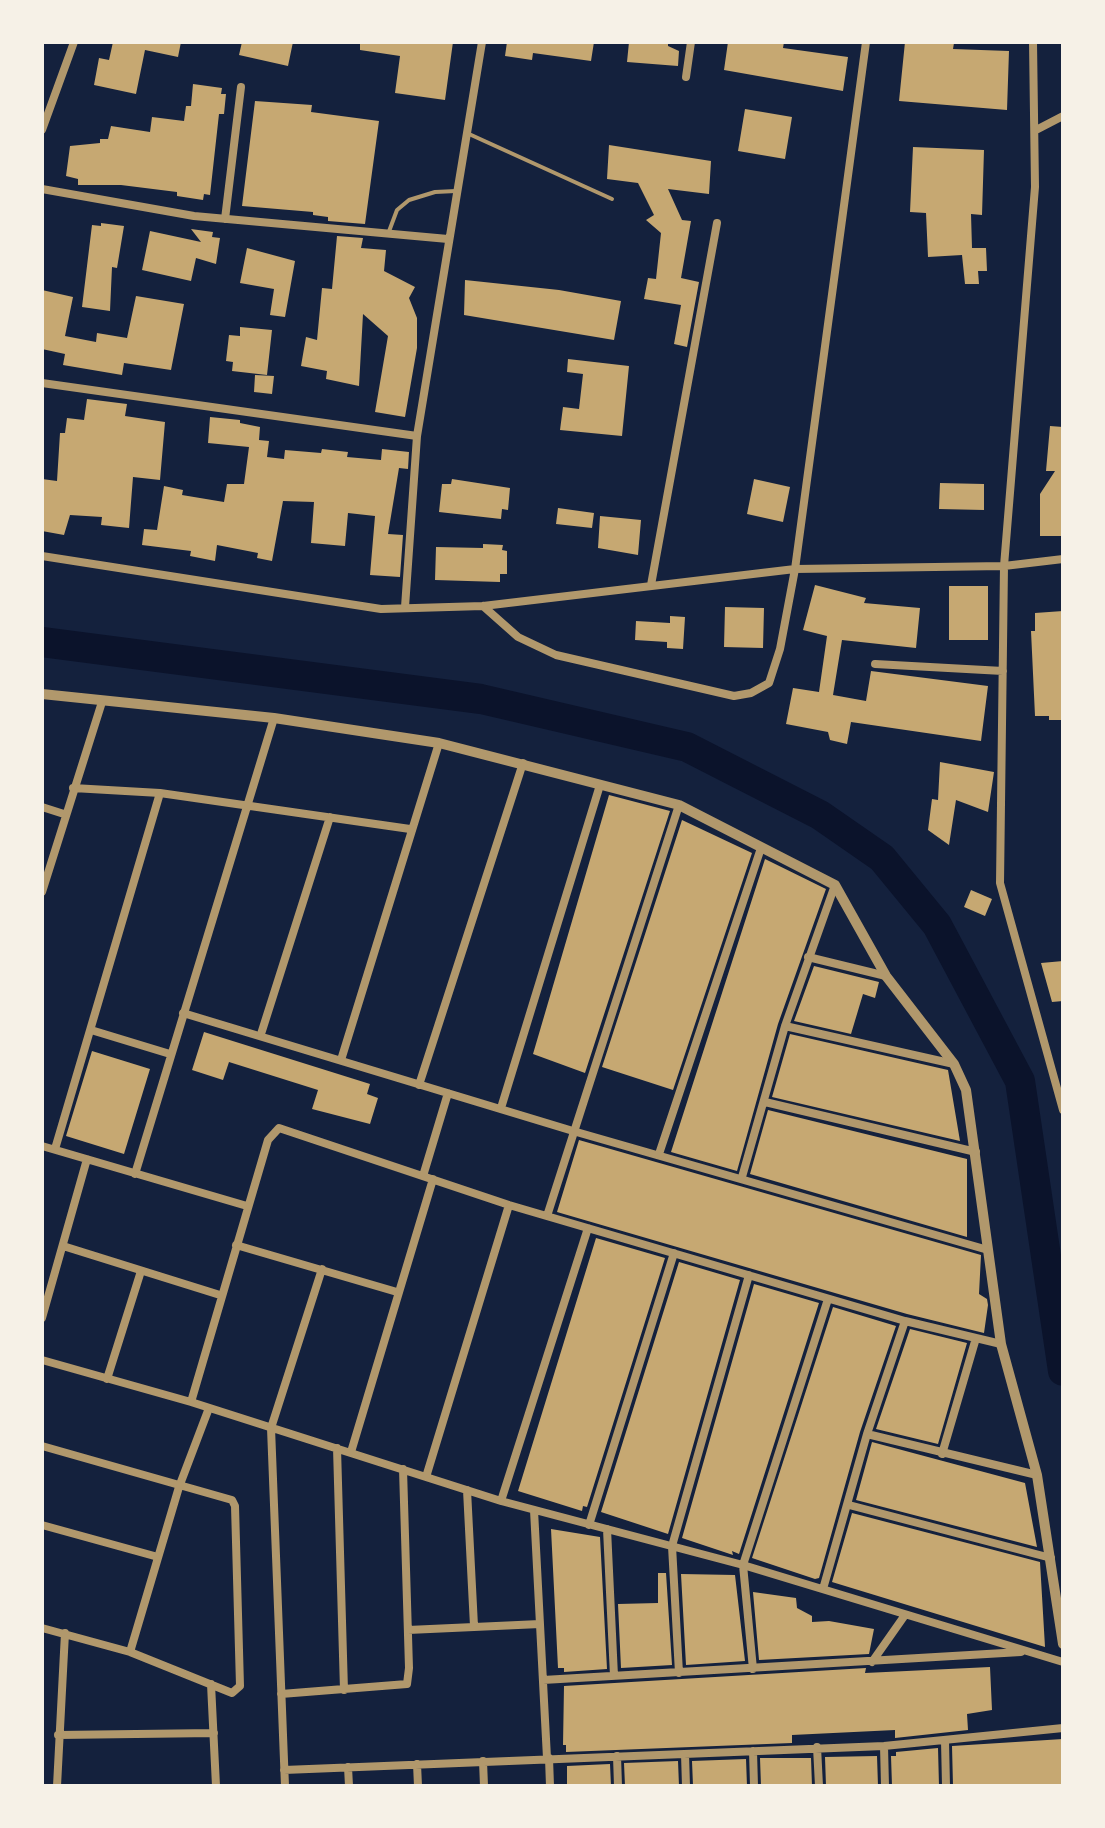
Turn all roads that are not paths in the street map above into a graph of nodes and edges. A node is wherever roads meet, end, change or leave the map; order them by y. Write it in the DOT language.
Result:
graph roads {
  1 [pos="74,42"];
  2 [pos="482,42"];
  3 [pos="691,42"];
  4 [pos="866,42"];
  5 [pos="1033,42"];
  6 [pos="686,77"];
  7 [pos="241,87"];
  8 [pos="1063,116"];
  9 [pos="42,130"];
  10 [pos="1036,130"];
  11 [pos="467,133"];
  12 [pos="42,189"];
  13 [pos="456,191"];
  14 [pos="612,199"];
  15 [pos="225,219"];
  16 [pos="717,223"];
  17 [pos="388,236"];
  18 [pos="448,239"];
  19 [pos="42,383"];
  20 [pos="417,436"];
  21 [pos="42,556"];
  22 [pos="1063,559"];
  23 [pos="1004,566"];
  24 [pos="795,569"];
  25 [pos="651,585"];
  26 [pos="483,606"];
  27 [pos="405,607"];
  28 [pos="875,664"];
  29 [pos="1003,671"];
  30 [pos="42,694"];
  31 [pos="102,702"];
  32 [pos="274,718"];
  33 [pos="439,743"];
  34 [pos="523,763"];
  35 [pos="600,785"];
  36 [pos="73,788"];
  37 [pos="160,793"];
  38 [pos="679,805"];
  39 [pos="249,806"];
  40 [pos="42,807"];
  41 [pos="64,814"];
  42 [pos="330,817"];
  43 [pos="410,829"];
  44 [pos="761,848"];
  45 [pos="835,885"];
  46 [pos="42,891"];
  47 [pos="808,957"];
  48 [pos="886,976"];
  49 [pos="183,1013"];
  50 [pos="785,1026"];
  51 [pos="91,1030"];
  52 [pos="261,1034"];
  53 [pos="170,1054"];
  54 [pos="341,1060"];
  55 [pos="954,1064"];
  56 [pos="419,1085"];
  57 [pos="448,1093"];
  58 [pos="765,1102"];
  59 [pos="501,1108"];
  60 [pos="1063,1110"];
  61 [pos="573,1131"];
  62 [pos="42,1146"];
  63 [pos="55,1149"];
  64 [pos="976,1152"];
  65 [pos="659,1154"];
  66 [pos="87,1159"];
  67 [pos="135,1174"];
  68 [pos="423,1176"];
  69 [pos="742,1177"];
  70 [pos="433,1179"];
  71 [pos="509,1205"];
  72 [pos="247,1206"];
  73 [pos="547,1216"];
  74 [pos="588,1228"];
  75 [pos="236,1245"];
  76 [pos="63,1246"];
  77 [pos="988,1250"];
  78 [pos="674,1253"];
  79 [pos="322,1269"];
  80 [pos="141,1271"];
  81 [pos="749,1275"];
  82 [pos="397,1292"];
  83 [pos="220,1295"];
  84 [pos="828,1299"];
  85 [pos="42,1318"];
  86 [pos="905,1321"];
  87 [pos="976,1338"];
  88 [pos="1001,1344"];
  89 [pos="42,1360"];
  90 [pos="107,1379"];
  91 [pos="191,1402"];
  92 [pos="209,1408"];
  93 [pos="271,1428"];
  94 [pos="867,1434"];
  95 [pos="42,1446"];
  96 [pos="337,1448"];
  97 [pos="351,1452"];
  98 [pos="942,1454"];
  99 [pos="403,1469"];
  100 [pos="1037,1475"];
  101 [pos="426,1477"];
  102 [pos="179,1487"];
  103 [pos="467,1490"];
  104 [pos="501,1501"];
  105 [pos="849,1505"];
  106 [pos="534,1510"];
  107 [pos="42,1525"];
  108 [pos="589,1525"];
  109 [pos="607,1529"];
  110 [pos="672,1546"];
  111 [pos="158,1557"];
  112 [pos="1051,1558"];
  113 [pos="743,1565"];
  114 [pos="823,1589"];
  115 [pos="905,1615"];
  116 [pos="540,1624"];
  117 [pos="474,1626"];
  118 [pos="42,1628"];
  119 [pos="408,1630"];
  120 [pos="65,1633"];
  121 [pos="1063,1644"];
  122 [pos="130,1652"];
  123 [pos="1028,1652"];
  124 [pos="872,1662"];
  125 [pos="1063,1662"];
  126 [pos="753,1669"];
  127 [pos="679,1673"];
  128 [pos="614,1676"];
  129 [pos="543,1680"];
  130 [pos="211,1684"];
  131 [pos="344,1690"];
  132 [pos="281,1694"];
  133 [pos="1063,1728"];
  134 [pos="214,1733"];
  135 [pos="58,1735"];
  136 [pos="945,1741"];
  137 [pos="884,1746"];
  138 [pos="817,1747"];
  139 [pos="753,1751"];
  140 [pos="685,1754"];
  141 [pos="617,1756"];
  142 [pos="548,1758"];
  143 [pos="483,1761"];
  144 [pos="417,1764"];
  145 [pos="348,1767"];
  146 [pos="284,1770"];
  147 [pos="57,1786"];
  148 [pos="216,1786"];
  149 [pos="285,1786"];
  150 [pos="349,1786"];
  151 [pos="418,1786"];
  152 [pos="484,1786"];
  153 [pos="550,1786"];
  154 [pos="618,1786"];
  155 [pos="686,1786"];
  156 [pos="754,1786"];
  157 [pos="819,1786"];
  158 [pos="885,1786"];
  159 [pos="946,1786"];
  1 -- 9 [label="street"];
  2 -- 11 [label="street"];
  3 -- 6 [label="street"];
  4 -- 24 [label="street"];
  5 -- 10 [label="street"];
  7 -- 15 [label="street"];
  8 -- 10 [label="street"];
  10 -- 23 [label="street"];
  11 -- 13 [label="street"];
  11 -- 14 [label="lane"];
  12 -- 15 [label="street"];
  13 -- 17 [label="lane"];
  13 -- 18 [label="street"];
  15 -- 17 [label="street"];
  16 -- 25 [label="street"];
  17 -- 18 [label="street"];
  18 -- 20 [label="street"];
  19 -- 20 [label="street"];
  20 -- 27 [label="street"];
  21 -- 27 [label="street"];
  22 -- 23 [label="street"];
  23 -- 24 [label="street"];
  23 -- 29 [label="street"];
  24 -- 25 [label="street"];
  24 -- 26 [label="street"];
  25 -- 26 [label="street"];
  26 -- 27 [label="street"];
  28 -- 29 [label="street"];
  29 -- 60 [label="street"];
  30 -- 31 [label="street"];
  31 -- 32 [label="street"];
  31 -- 36 [label="street"];
  32 -- 33 [label="street"];
  32 -- 39 [label="street"];
  33 -- 34 [label="street"];
  33 -- 43 [label="street"];
  34 -- 35 [label="street"];
  34 -- 56 [label="street"];
  35 -- 38 [label="street"];
  35 -- 59 [label="street"];
  36 -- 37 [label="street"];
  36 -- 41 [label="street"];
  37 -- 39 [label="street"];
  37 -- 51 [label="street"];
  38 -- 44 [label="street"];
  38 -- 61 [label="street"];
  39 -- 42 [label="street"];
  39 -- 49 [label="street"];
  40 -- 41 [label="street"];
  41 -- 46 [label="street"];
  42 -- 43 [label="street"];
  42 -- 52 [label="street"];
  43 -- 54 [label="street"];
  44 -- 45 [label="street"];
  44 -- 65 [label="street"];
  45 -- 47 [label="street"];
  45 -- 48 [label="street"];
  47 -- 48 [label="street"];
  47 -- 50 [label="street"];
  48 -- 55 [label="street"];
  49 -- 52 [label="street"];
  49 -- 53 [label="street"];
  50 -- 55 [label="street"];
  50 -- 58 [label="street"];
  51 -- 53 [label="street"];
  51 -- 63 [label="street"];
  52 -- 54 [label="street"];
  53 -- 67 [label="street"];
  54 -- 56 [label="street"];
  55 -- 64 [label="street"];
  56 -- 57 [label="street"];
  57 -- 59 [label="street"];
  57 -- 68 [label="street"];
  58 -- 64 [label="street"];
  58 -- 69 [label="street"];
  59 -- 61 [label="street"];
  61 -- 65 [label="street"];
  61 -- 73 [label="street"];
  62 -- 63 [label="street"];
  63 -- 66 [label="street"];
  64 -- 77 [label="street"];
  65 -- 69 [label="street"];
  66 -- 67 [label="street"];
  66 -- 76 [label="street"];
  67 -- 72 [label="street"];
  68 -- 70 [label="street"];
  68 -- 72 [label="street"];
  69 -- 77 [label="street"];
  70 -- 71 [label="street"];
  70 -- 82 [label="street"];
  71 -- 73 [label="street"];
  71 -- 101 [label="street"];
  72 -- 75 [label="street"];
  73 -- 74 [label="street"];
  74 -- 78 [label="street"];
  74 -- 104 [label="street"];
  75 -- 79 [label="street"];
  75 -- 83 [label="street"];
  76 -- 80 [label="street"];
  76 -- 85 [label="street"];
  77 -- 88 [label="street"];
  78 -- 81 [label="street"];
  78 -- 108 [label="street"];
  79 -- 82 [label="street"];
  79 -- 93 [label="street"];
  80 -- 83 [label="street"];
  80 -- 90 [label="street"];
  81 -- 84 [label="street"];
  81 -- 110 [label="street"];
  82 -- 97 [label="street"];
  83 -- 91 [label="street"];
  84 -- 86 [label="street"];
  84 -- 113 [label="street"];
  86 -- 87 [label="street"];
  86 -- 94 [label="street"];
  87 -- 88 [label="street"];
  87 -- 98 [label="street"];
  88 -- 100 [label="street"];
  89 -- 90 [label="street"];
  90 -- 91 [label="street"];
  91 -- 92 [label="street"];
  92 -- 93 [label="street"];
  92 -- 102 [label="street"];
  93 -- 96 [label="street"];
  93 -- 132 [label="street"];
  94 -- 98 [label="street"];
  94 -- 105 [label="street"];
  95 -- 102 [label="street"];
  96 -- 97 [label="street"];
  96 -- 131 [label="street"];
  97 -- 99 [label="street"];
  98 -- 100 [label="street"];
  99 -- 101 [label="street"];
  99 -- 119 [label="street"];
  100 -- 112 [label="street"];
  101 -- 103 [label="street"];
  102 -- 111 [label="street"];
  102 -- 130 [label="street"];
  103 -- 104 [label="street"];
  103 -- 117 [label="street"];
  104 -- 106 [label="street"];
  105 -- 112 [label="street"];
  105 -- 114 [label="street"];
  106 -- 108 [label="street"];
  106 -- 116 [label="street"];
  107 -- 111 [label="street"];
  108 -- 109 [label="street"];
  109 -- 110 [label="street"];
  109 -- 128 [label="street"];
  110 -- 113 [label="street"];
  110 -- 127 [label="street"];
  111 -- 122 [label="street"];
  112 -- 121 [label="street"];
  113 -- 114 [label="street"];
  113 -- 126 [label="street"];
  114 -- 115 [label="street"];
  115 -- 123 [label="street"];
  115 -- 124 [label="street"];
  116 -- 117 [label="street"];
  116 -- 129 [label="street"];
  117 -- 119 [label="street"];
  118 -- 120 [label="street"];
  119 -- 131 [label="street"];
  120 -- 122 [label="street"];
  120 -- 135 [label="street"];
  122 -- 130 [label="street"];
  123 -- 124 [label="street"];
  123 -- 125 [label="street"];
  124 -- 126 [label="street"];
  126 -- 127 [label="street"];
  127 -- 128 [label="street"];
  128 -- 129 [label="street"];
  129 -- 142 [label="street"];
  130 -- 134 [label="street"];
  131 -- 132 [label="street"];
  132 -- 146 [label="street"];
  133 -- 136 [label="street"];
  134 -- 135 [label="street"];
  134 -- 148 [label="street"];
  135 -- 147 [label="street"];
  136 -- 137 [label="street"];
  136 -- 159 [label="street"];
  137 -- 138 [label="street"];
  137 -- 158 [label="street"];
  138 -- 139 [label="street"];
  138 -- 157 [label="street"];
  139 -- 140 [label="street"];
  139 -- 156 [label="street"];
  140 -- 141 [label="street"];
  140 -- 155 [label="street"];
  141 -- 142 [label="street"];
  141 -- 154 [label="street"];
  142 -- 143 [label="street"];
  142 -- 153 [label="street"];
  143 -- 144 [label="street"];
  143 -- 152 [label="street"];
  144 -- 145 [label="street"];
  144 -- 151 [label="street"];
  145 -- 146 [label="street"];
  145 -- 150 [label="street"];
  146 -- 149 [label="street"];
}
